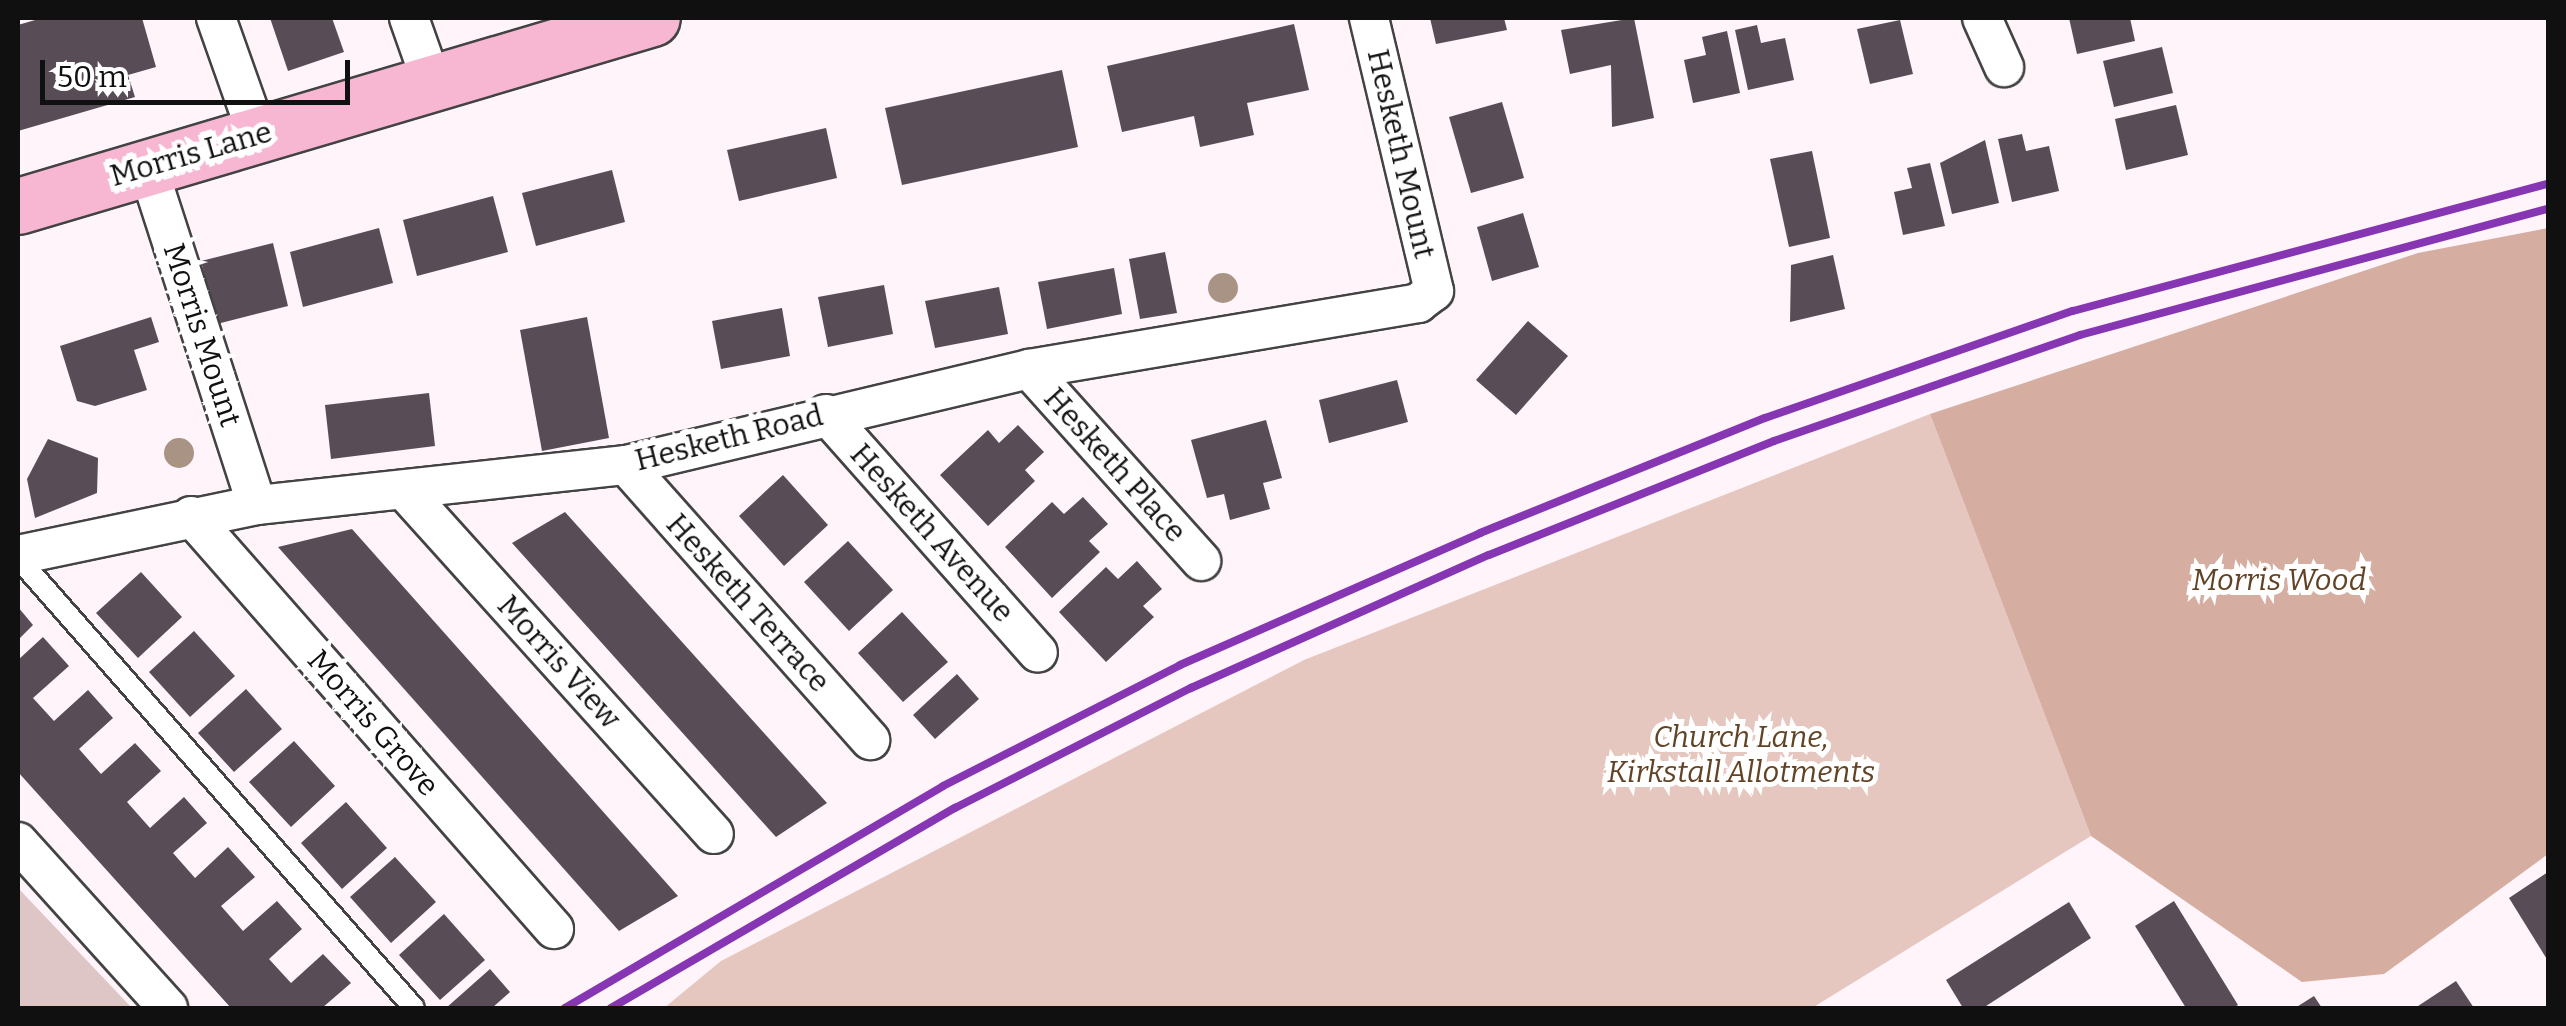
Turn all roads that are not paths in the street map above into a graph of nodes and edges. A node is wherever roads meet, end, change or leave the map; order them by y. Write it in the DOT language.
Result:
graph roads {
  1 [pos="216,18"];
  2 [pos="409,18"];
  3 [pos="1369,18"];
  4 [pos="1982,18"];
  5 [pos="623,22"];
  6 [pos="2004,67"];
  7 [pos="432,83"];
  8 [pos="257,134"];
  9 [pos="147,166"];
  10 [pos="18,206"];
  11 [pos="1434,291"];
  12 [pos="1029,370"];
  13 [pos="826,414"];
  14 [pos="626,464"];
  15 [pos="404,490"];
  16 [pos="257,505"];
  17 [pos="192,516"];
  18 [pos="18,556"];
  19 [pos="1200,561"];
  20 [pos="1038,653"];
  21 [pos="870,740"];
  22 [pos="714,834"];
  23 [pos="18,842"];
  24 [pos="554,929"];
  25 [pos="168,1008"];
  26 [pos="414,1008"];
  1 -- 8 [label="street"];
  2 -- 7 [label="street"];
  3 -- 11 [label="street, Hesketh Mount"];
  4 -- 6 [label="street"];
  5 -- 7 [label="street, Morris Lane"];
  7 -- 8 [label="street, Morris Lane"];
  8 -- 9 [label="street, Morris Lane"];
  9 -- 10 [label="street, Morris Lane"];
  9 -- 16 [label="street, Morris Mount"];
  11 -- 12 [label="street, Hesketh Road"];
  12 -- 13 [label="street, Hesketh Road"];
  12 -- 19 [label="street, Hesketh Place"];
  13 -- 14 [label="street, Hesketh Road"];
  13 -- 20 [label="street, Hesketh Avenue"];
  14 -- 15 [label="street, Hesketh Road"];
  14 -- 21 [label="street, Hesketh Terrace"];
  15 -- 16 [label="street, Hesketh Road"];
  15 -- 22 [label="street, Morris View"];
  16 -- 17 [label="street, Hesketh Road"];
  17 -- 18 [label="street, Hesketh Road"];
  17 -- 24 [label="street, Morris Grove"];
  18 -- 26 [label="lane"];
  23 -- 25 [label="street"];
}
